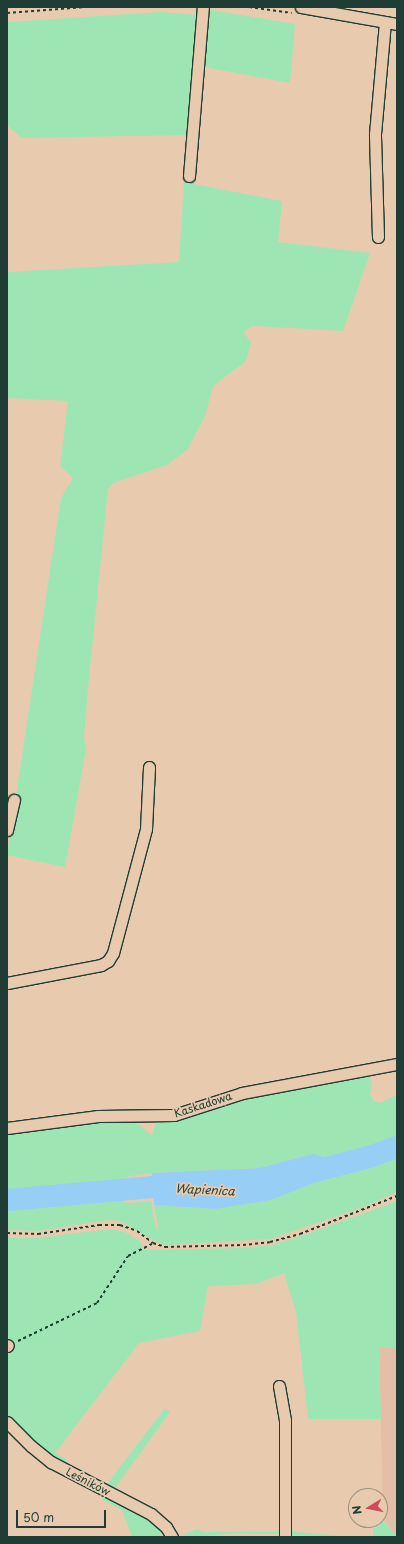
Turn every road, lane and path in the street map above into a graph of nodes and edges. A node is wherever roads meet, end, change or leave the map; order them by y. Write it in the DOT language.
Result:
graph roads {
  1 [pos="86,7"];
  2 [pos="203,7"];
  3 [pos="300,7"];
  4 [pos="312,8"];
  5 [pos="7,13"];
  6 [pos="385,22"];
  7 [pos="397,24"];
  8 [pos="189,176"];
  9 [pos="378,237"];
  10 [pos="149,767"];
  11 [pos="14,800"];
  12 [pos="7,830"];
  13 [pos="7,983"];
  14 [pos="397,1064"];
  15 [pos="7,1128"];
  16 [pos="397,1196"];
  17 [pos="7,1233"];
  18 [pos="153,1243"];
  19 [pos="8,1346"];
  20 [pos="279,1386"];
  21 [pos="7,1422"];
  22 [pos="172,1537"];
  23 [pos="285,1537"];
  1 -- 5 [label="path"];
  2 -- 8 [label="street"];
  3 -- 4 [label="street"];
  4 -- 6 [label="street"];
  6 -- 7 [label="street"];
  6 -- 9 [label="street"];
  10 -- 13 [label="street"];
  11 -- 12 [label="street"];
  14 -- 15 [label="street, Kaskadowa"];
  16 -- 18 [label="path"];
  17 -- 18 [label="path"];
  18 -- 19 [label="path"];
  20 -- 23 [label="street"];
  21 -- 22 [label="street, Leśników"];
}
